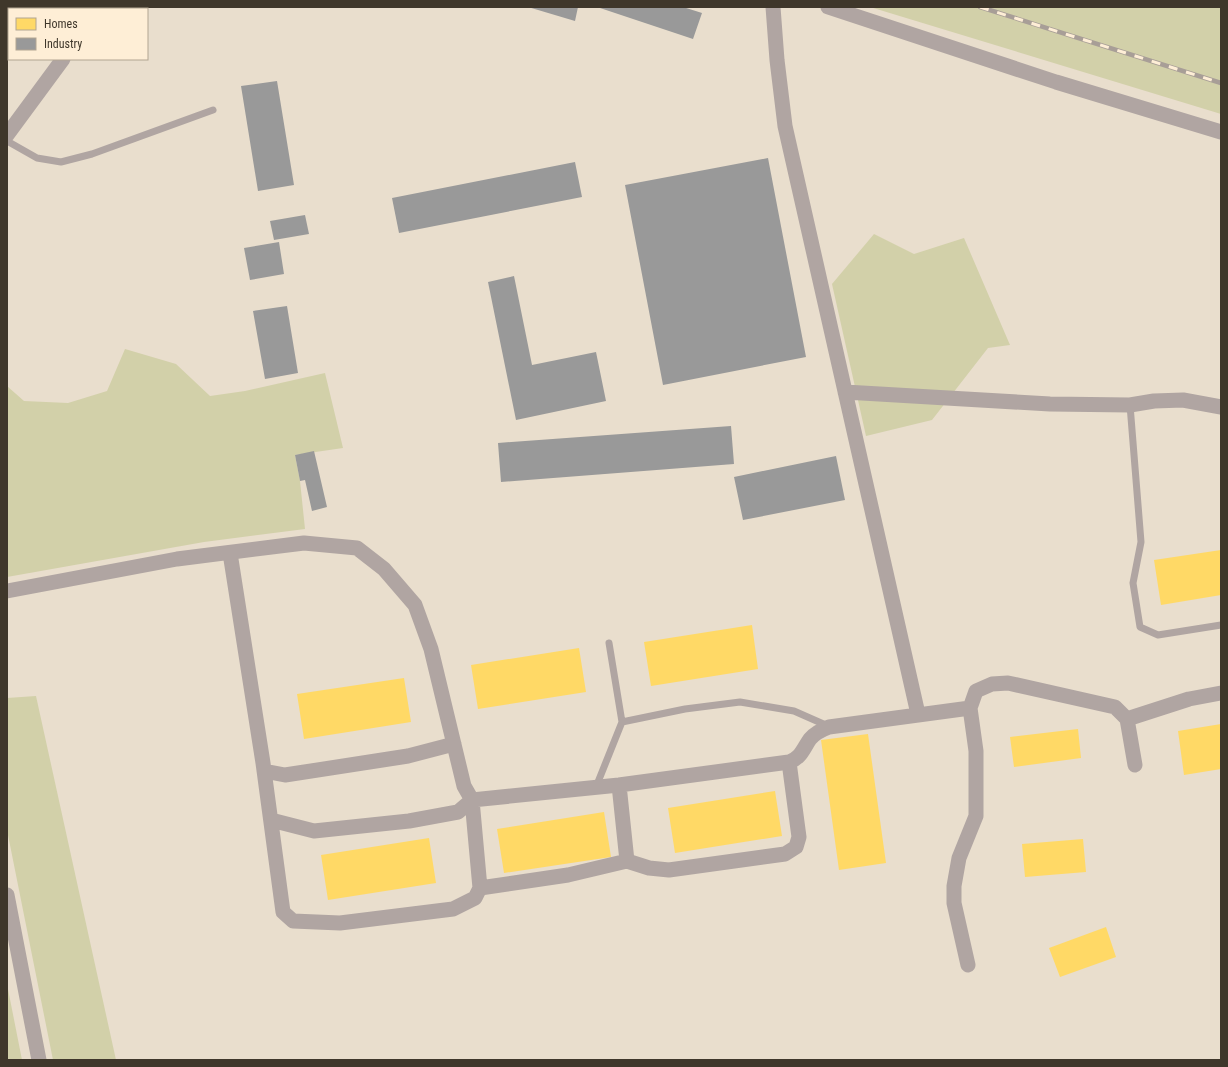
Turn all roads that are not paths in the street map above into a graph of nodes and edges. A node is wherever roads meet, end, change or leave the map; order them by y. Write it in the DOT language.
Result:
graph roads {
  1 [pos="773,7"];
  2 [pos="828,7"];
  3 [pos="62,60"];
  4 [pos="213,110"];
  5 [pos="1221,132"];
  6 [pos="7,135"];
  7 [pos="7,142"];
  8 [pos="845,392"];
  9 [pos="1130,405"];
  10 [pos="1221,407"];
  11 [pos="230,553"];
  12 [pos="7,591"];
  13 [pos="1221,625"];
  14 [pos="610,643"];
  15 [pos="1221,693"];
  16 [pos="970,708"];
  17 [pos="918,714"];
  18 [pos="1127,719"];
  19 [pos="622,722"];
  20 [pos="828,726"];
  21 [pos="454,744"];
  22 [pos="789,762"];
  23 [pos="1135,765"];
  24 [pos="264,771"];
  25 [pos="619,785"];
  26 [pos="596,787"];
  27 [pos="472,800"];
  28 [pos="271,820"];
  29 [pos="627,861"];
  30 [pos="480,888"];
  31 [pos="7,895"];
  32 [pos="968,965"];
  33 [pos="39,1060"];
  1 -- 8 [label="street"];
  2 -- 5 [label="street"];
  3 -- 6 [label="street"];
  4 -- 7 [label="lane"];
  8 -- 9 [label="street"];
  8 -- 17 [label="street"];
  9 -- 10 [label="street"];
  9 -- 13 [label="lane"];
  11 -- 12 [label="street"];
  11 -- 21 [label="street"];
  11 -- 24 [label="street"];
  14 -- 19 [label="lane"];
  15 -- 18 [label="street"];
  16 -- 17 [label="street"];
  16 -- 18 [label="street"];
  16 -- 32 [label="street"];
  17 -- 20 [label="street"];
  18 -- 23 [label="street"];
  19 -- 20 [label="lane"];
  19 -- 26 [label="lane"];
  20 -- 22 [label="street"];
  21 -- 24 [label="street"];
  21 -- 27 [label="street"];
  22 -- 25 [label="street"];
  22 -- 29 [label="street"];
  24 -- 28 [label="street"];
  25 -- 26 [label="street"];
  25 -- 29 [label="street"];
  26 -- 27 [label="street"];
  27 -- 28 [label="street"];
  27 -- 30 [label="street"];
  28 -- 30 [label="street"];
  29 -- 30 [label="street"];
  31 -- 33 [label="street"];
}
